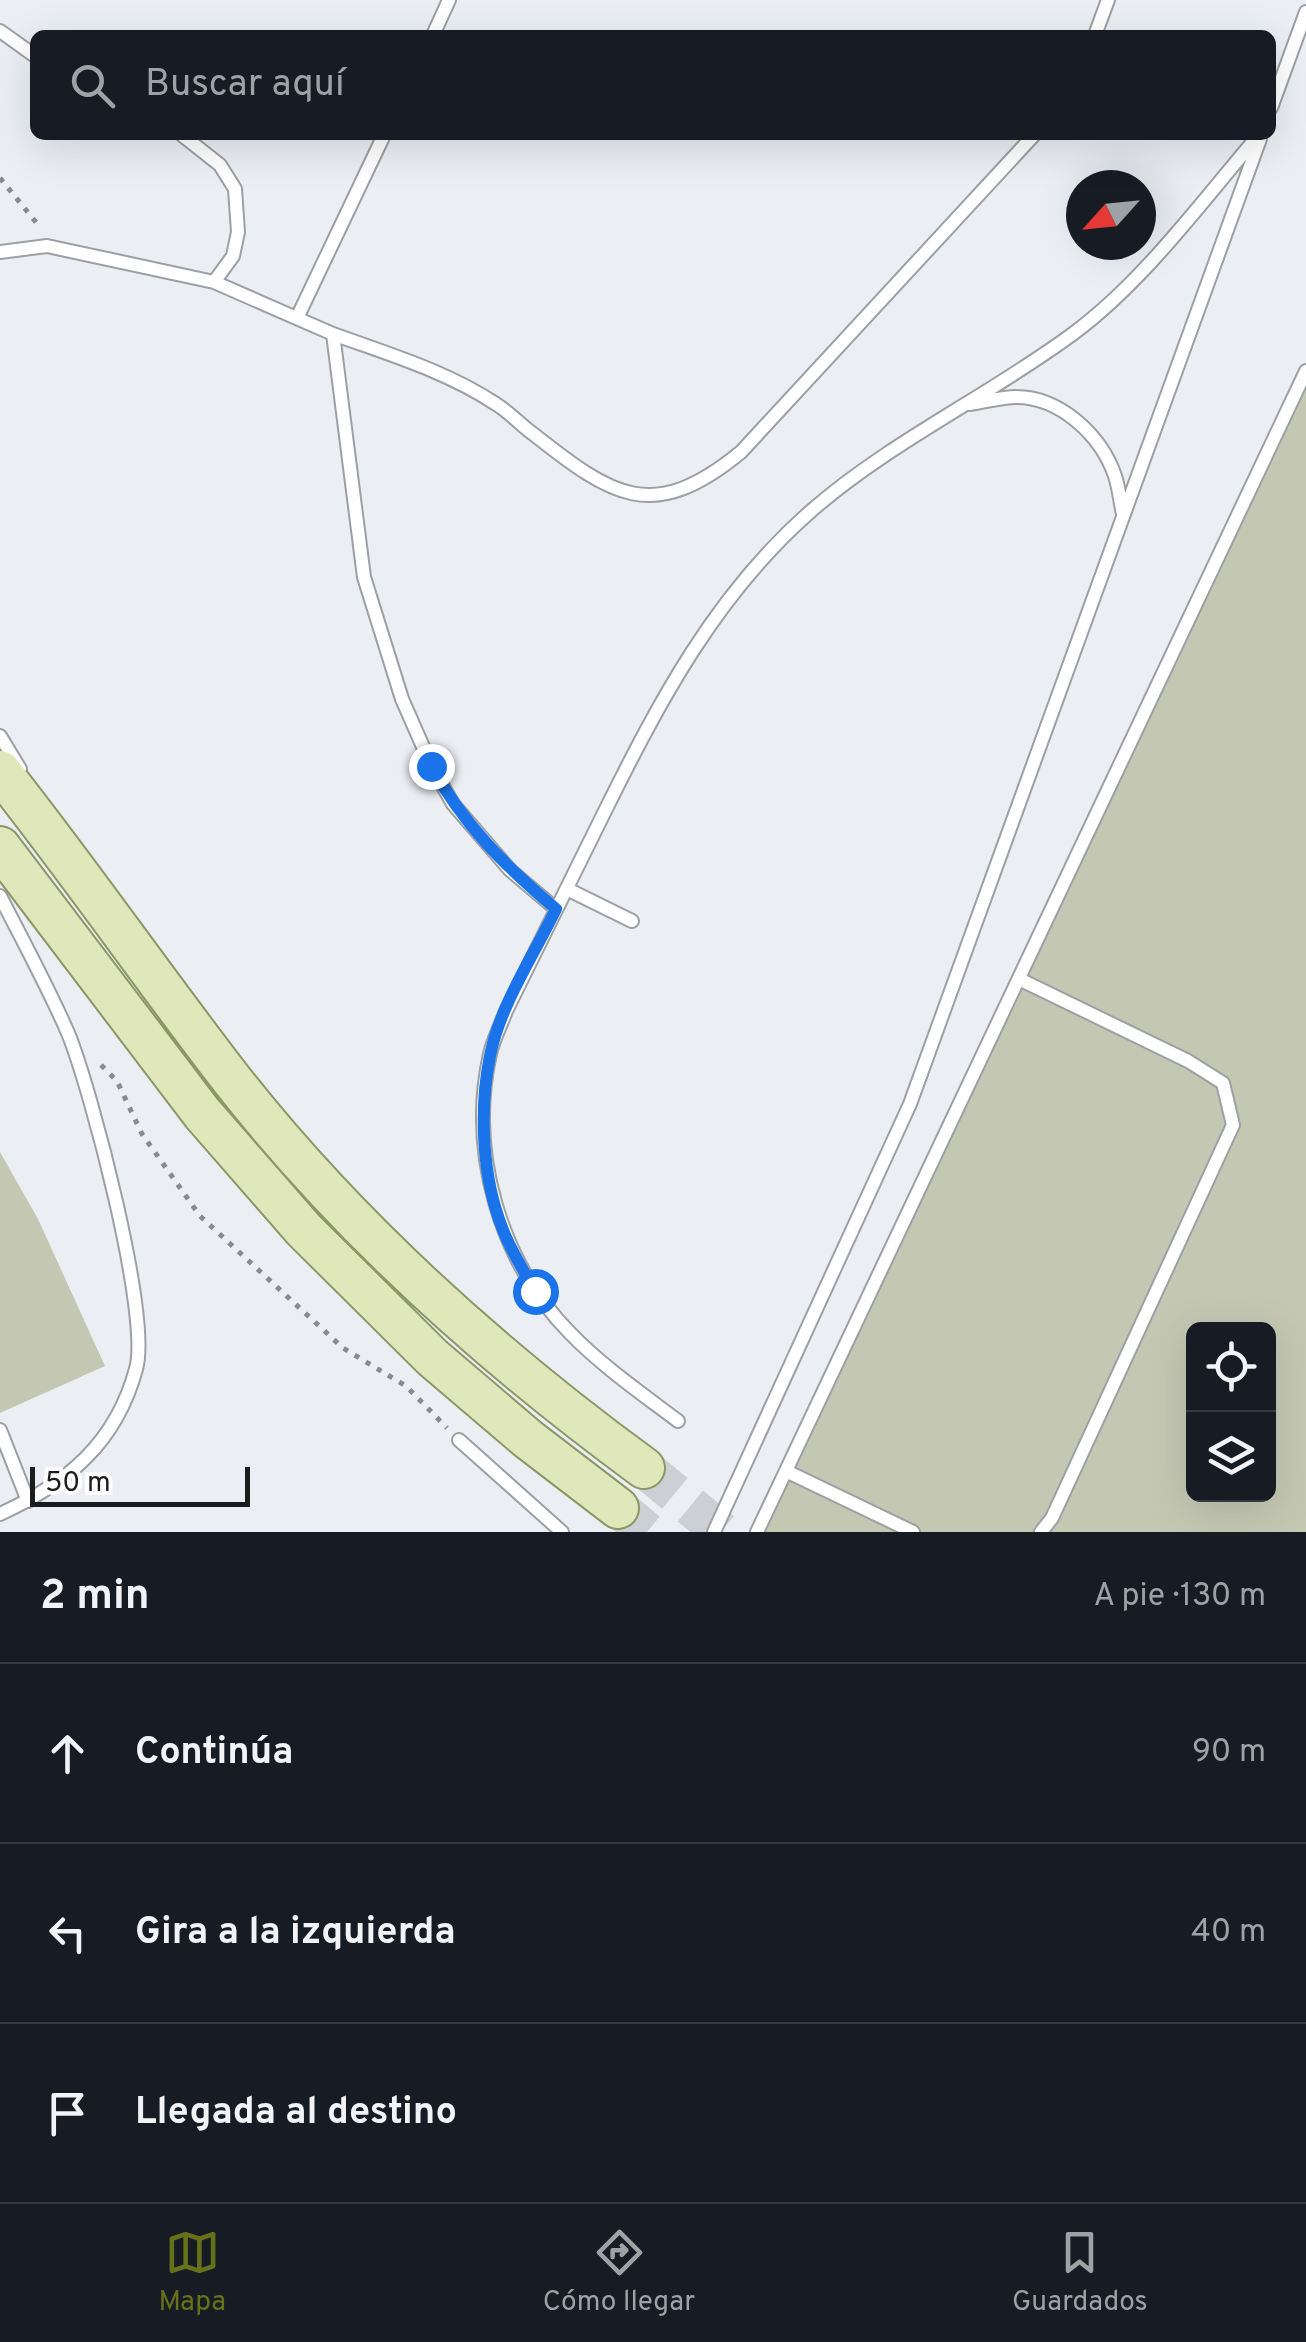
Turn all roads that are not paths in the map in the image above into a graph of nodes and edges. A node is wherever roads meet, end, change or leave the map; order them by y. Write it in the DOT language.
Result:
graph roads {
  1 [pos="449,0"];
  2 [pos="1108,0"];
  3 [pos="1306,12"];
  4 [pos="434,30"];
  5 [pos="1097,30"];
  6 [pos="0,32"];
  7 [pos="30,53"];
  8 [pos="1276,94"];
  9 [pos="188,140"];
  10 [pos="382,140"];
  11 [pos="1029,140"];
  12 [pos="1256,140"];
  13 [pos="1258,140"];
  14 [pos="0,252"];
  15 [pos="214,282"];
  16 [pos="297,318"];
  17 [pos="333,334"];
  18 [pos="1306,371"];
  19 [pos="964,404"];
  20 [pos="1124,516"];
  21 [pos="0,736"];
  22 [pos="0,771"];
  23 [pos="0,847"];
  24 [pos="76,867"];
  25 [pos="567,888"];
  26 [pos="0,896"];
  27 [pos="556,909"];
  28 [pos="632,920"];
  29 [pos="1019,979"];
  30 [pos="678,1420"];
  31 [pos="0,1430"];
  32 [pos="459,1440"];
  33 [pos="644,1468"];
  34 [pos="786,1471"];
  35 [pos="28,1502"];
  36 [pos="618,1508"];
  37 [pos="0,1514"];
  38 [pos="562,1532"];
  39 [pos="714,1532"];
  40 [pos="757,1532"];
  41 [pos="913,1532"];
  42 [pos="1040,1532"];
  1 -- 4 [label="lane"];
  2 -- 5 [label="lane"];
  3 -- 8 [label="lane"];
  6 -- 7 [label="lane"];
  9 -- 15 [label="lane"];
  10 -- 16 [label="lane"];
  11 -- 17 [label="lane"];
  12 -- 19 [label="lane"];
  13 -- 20 [label="lane"];
  14 -- 15 [label="lane"];
  15 -- 16 [label="lane"];
  16 -- 17 [label="lane"];
  17 -- 27 [label="lane"];
  18 -- 29 [label="lane"];
  19 -- 20 [label="lane"];
  19 -- 25 [label="lane"];
  20 -- 39 [label="lane"];
  21 -- 24 [label="lane"];
  22 -- 24 [label="main road"];
  23 -- 36 [label="main road"];
  24 -- 33 [label="main road"];
  25 -- 27 [label="lane"];
  25 -- 28 [label="lane"];
  26 -- 35 [label="lane"];
  27 -- 30 [label="lane"];
  29 -- 34 [label="lane"];
  29 -- 42 [label="lane"];
  31 -- 35 [label="lane"];
  32 -- 38 [label="lane"];
  34 -- 40 [label="lane"];
  34 -- 41 [label="lane"];
  35 -- 37 [label="lane"];
}
